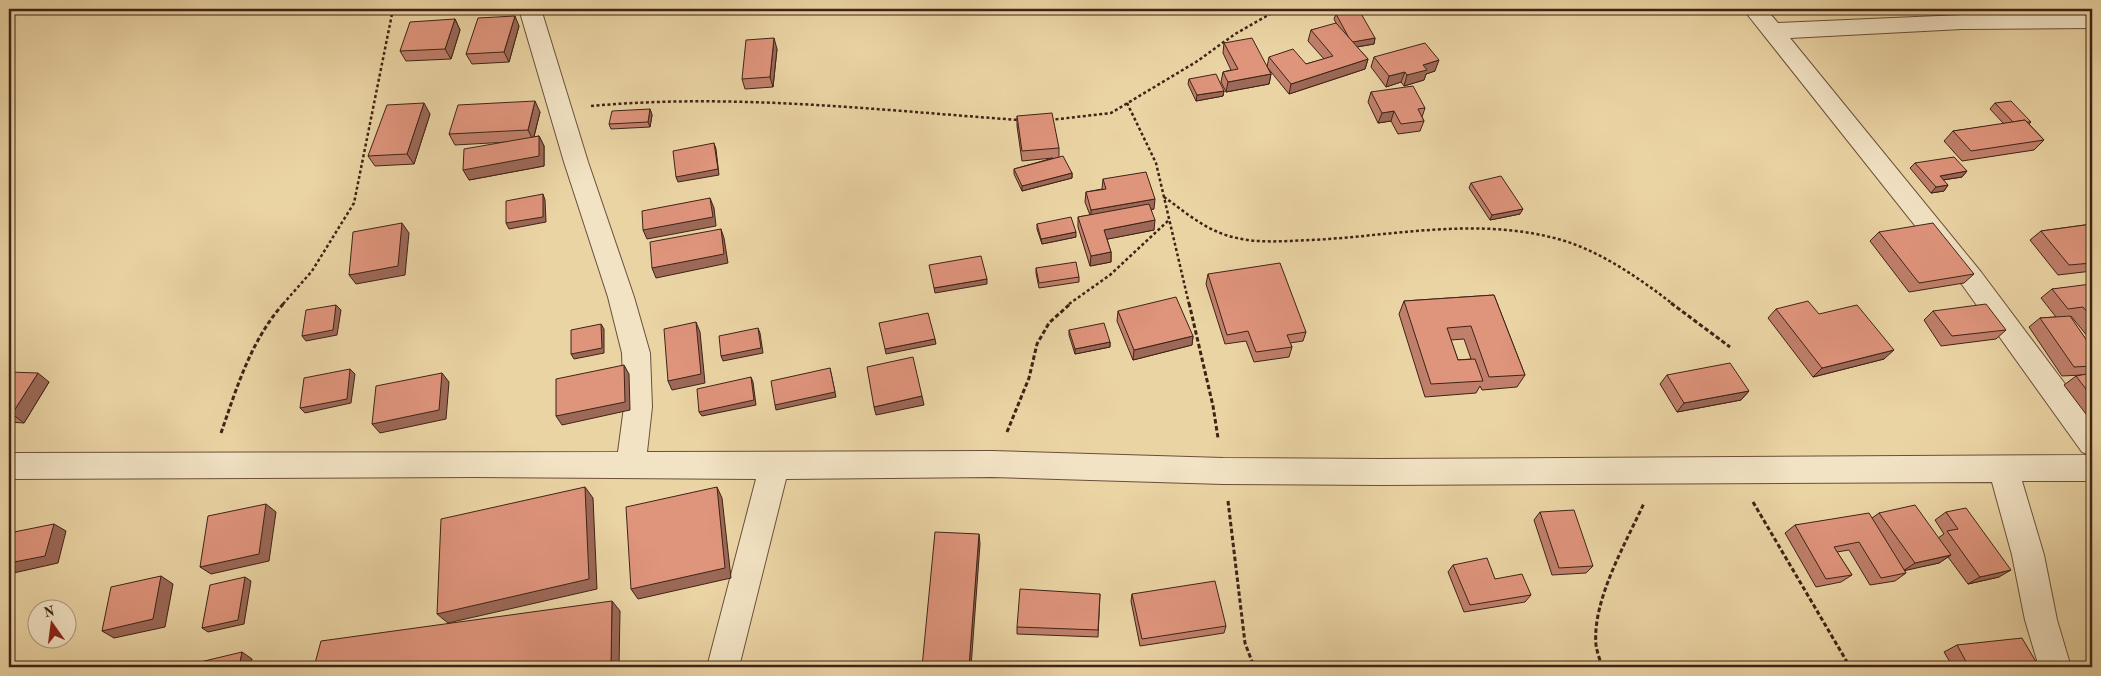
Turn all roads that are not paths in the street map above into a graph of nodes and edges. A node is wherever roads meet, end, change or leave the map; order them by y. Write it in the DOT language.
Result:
graph roads {
  1 [pos="530,9"];
  2 [pos="1754,9"];
  3 [pos="2092,21"];
  4 [pos="1772,31"];
  5 [pos="2092,442"];
  6 [pos="9,466"];
  7 [pos="631,466"];
  8 [pos="774,466"];
  9 [pos="2003,468"];
  10 [pos="2092,468"];
  11 [pos="723,667"];
  12 [pos="2055,667"];
  1 -- 7 [label="street"];
  2 -- 4 [label="street"];
  3 -- 4 [label="street"];
  4 -- 5 [label="street"];
  6 -- 7 [label="street"];
  7 -- 8 [label="street"];
  8 -- 9 [label="street"];
  8 -- 11 [label="street"];
  9 -- 10 [label="street"];
  9 -- 12 [label="street"];
}
